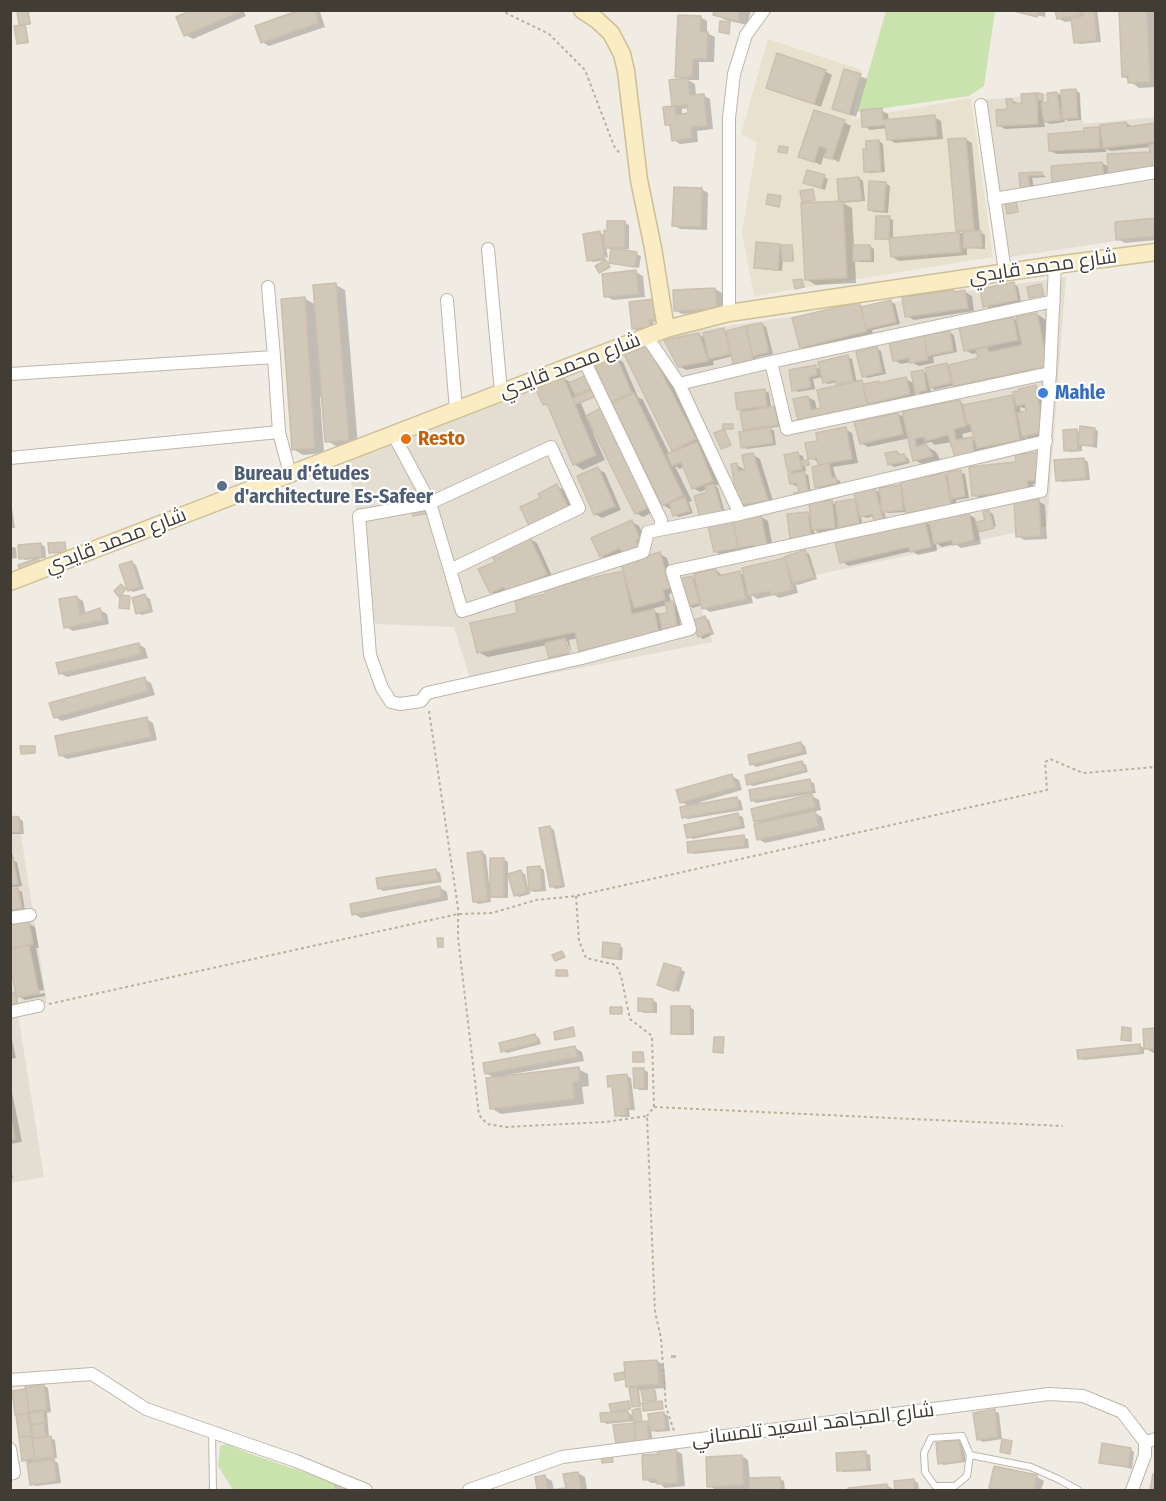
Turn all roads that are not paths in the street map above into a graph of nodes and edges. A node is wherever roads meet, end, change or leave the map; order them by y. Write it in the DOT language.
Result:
graph roads {
  1 [pos="582,10"];
  2 [pos="764,10"];
  3 [pos="981,105"];
  4 [pos="1155,172"];
  5 [pos="994,199"];
  6 [pos="488,249"];
  7 [pos="1155,252"];
  8 [pos="1055,265"];
  9 [pos="1005,272"];
  10 [pos="268,287"];
  11 [pos="447,300"];
  12 [pos="1054,302"];
  13 [pos="729,313"];
  14 [pos="666,330"];
  15 [pos="647,337"];
  16 [pos="274,357"];
  17 [pos="584,360"];
  18 [pos="771,362"];
  19 [pos="1050,373"];
  20 [pos="10,374"];
  21 [pos="679,384"];
  22 [pos="501,392"];
  23 [pos="456,410"];
  24 [pos="279,432"];
  25 [pos="393,434"];
  26 [pos="1046,441"];
  27 [pos="10,458"];
  28 [pos="290,474"];
  29 [pos="430,503"];
  30 [pos="740,514"];
  31 [pos="661,529"];
  32 [pos="450,570"];
  33 [pos="10,582"];
  34 [pos="30,915"];
  35 [pos="10,918"];
  36 [pos="38,1006"];
  37 [pos="10,1011"];
  38 [pos="10,1380"];
  39 [pos="212,1431"];
  40 [pos="1150,1441"];
  41 [pos="10,1449"];
  42 [pos="970,1455"];
  43 [pos="10,1474"];
  44 [pos="213,1491"];
  45 [pos="366,1491"];
  46 [pos="469,1491"];
  47 [pos="1078,1491"];
  48 [pos="1132,1491"];
  1 -- 14 [label="main road"];
  2 -- 13 [label="street"];
  3 -- 5 [label="street"];
  4 -- 5 [label="street"];
  5 -- 9 [label="street"];
  6 -- 22 [label="street"];
  7 -- 8 [label="main road, شارع محمد قايدي"];
  8 -- 9 [label="main road, شارع محمد قايدي"];
  8 -- 12 [label="street"];
  9 -- 13 [label="main road, شارع محمد قايدي"];
  10 -- 16 [label="street"];
  11 -- 23 [label="street"];
  12 -- 18 [label="street"];
  12 -- 19 [label="street"];
  13 -- 14 [label="main road, شارع محمد قايدي"];
  14 -- 15 [label="main road, شارع محمد قايدي"];
  15 -- 17 [label="main road, شارع محمد قايدي"];
  15 -- 21 [label="street"];
  16 -- 20 [label="street"];
  16 -- 24 [label="street"];
  17 -- 22 [label="main road, شارع محمد قايدي"];
  17 -- 31 [label="street"];
  18 -- 19 [label="street"];
  18 -- 21 [label="street"];
  19 -- 26 [label="street"];
  21 -- 30 [label="street"];
  22 -- 23 [label="main road, شارع محمد قايدي"];
  23 -- 25 [label="main road, شارع محمد قايدي"];
  24 -- 27 [label="street"];
  24 -- 28 [label="street"];
  25 -- 28 [label="main road, شارع محمد قايدي"];
  25 -- 29 [label="street"];
  26 -- 29 [label="street"];
  26 -- 30 [label="street"];
  28 -- 33 [label="main road, شارع محمد قايدي"];
  29 -- 32 [label="street"];
  29 -- 32 [label="street"];
  30 -- 31 [label="street"];
  31 -- 32 [label="street"];
  34 -- 35 [label="street"];
  36 -- 37 [label="street"];
  38 -- 39 [label="street"];
  39 -- 44 [label="lane"];
  39 -- 45 [label="street"];
  40 -- 46 [label="street, شارع المجاهد اسعيد تلمساني"];
  40 -- 48 [label="street"];
  41 -- 43 [label="street"];
  42 -- 42 [label="lane"];
  42 -- 47 [label="lane"];
}
